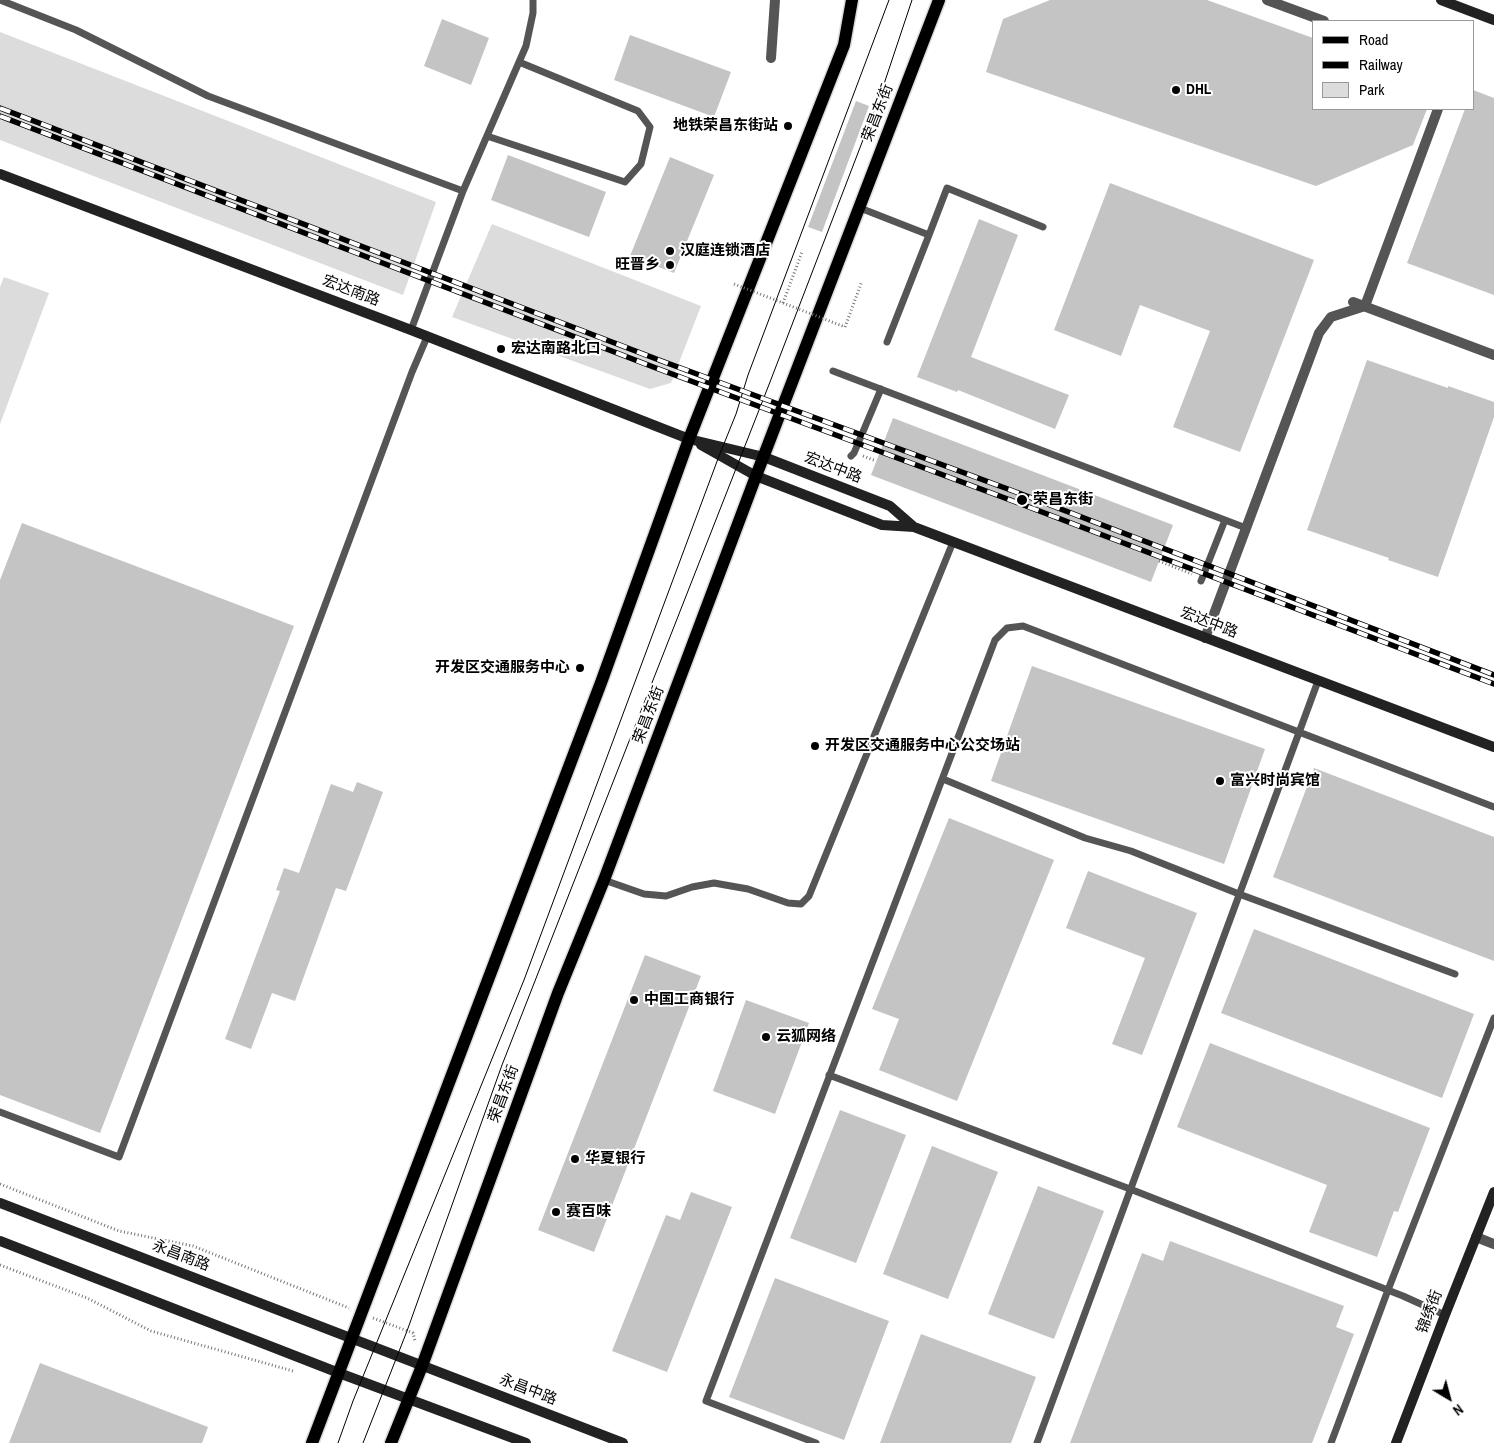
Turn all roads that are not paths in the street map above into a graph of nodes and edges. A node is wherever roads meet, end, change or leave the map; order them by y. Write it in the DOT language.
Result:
graph roads {
  1 [pos="0,0"];
  2 [pos="533,0"];
  3 [pos="775,0"];
  4 [pos="852,0"];
  5 [pos="939,0"];
  6 [pos="1267,0"];
  7 [pos="1441,0"];
  8 [pos="1321,20"];
  9 [pos="1494,20"];
  10 [pos="771,58"];
  11 [pos="519,62"];
  12 [pos="1438,110"];
  13 [pos="487,136"];
  14 [pos="0,174"];
  15 [pos="463,191"];
  16 [pos="860,208"];
  17 [pos="1043,227"];
  18 [pos="929,235"];
  19 [pos="1353,302"];
  20 [pos="1365,306"];
  21 [pos="411,330"];
  22 [pos="427,337"];
  23 [pos="887,342"];
  24 [pos="1494,355"];
  25 [pos="833,372"];
  26 [pos="881,389"];
  27 [pos="689,439"];
  28 [pos="851,456"];
  29 [pos="764,457"];
  30 [pos="756,476"];
  31 [pos="1225,520"];
  32 [pos="914,527"];
  33 [pos="1246,528"];
  34 [pos="953,542"];
  35 [pos="1202,579"];
  36 [pos="1205,638"];
  37 [pos="1318,681"];
  38 [pos="1299,732"];
  39 [pos="1494,747"];
  40 [pos="942,779"];
  41 [pos="1494,807"];
  42 [pos="604,880"];
  43 [pos="1239,894"];
  44 [pos="1455,974"];
  45 [pos="1494,1018"];
  46 [pos="830,1075"];
  47 [pos="0,1112"];
  48 [pos="1130,1189"];
  49 [pos="1494,1192"];
  50 [pos="0,1203"];
  51 [pos="1476,1237"];
  52 [pos="0,1241"];
  53 [pos="1494,1244"];
  54 [pos="1388,1290"];
  55 [pos="1445,1315"];
  56 [pos="352,1338"];
  57 [pos="422,1366"];
  58 [pos="339,1373"];
  59 [pos="408,1398"];
  60 [pos="312,1443"];
  61 [pos="391,1443"];
  62 [pos="526,1443"];
  63 [pos="623,1443"];
  64 [pos="816,1443"];
  65 [pos="1036,1443"];
  66 [pos="1331,1443"];
  67 [pos="1396,1443"];
  1 -- 15 [label="lane"];
  2 -- 11 [label="lane"];
  3 -- 10 [label="street"];
  4 -- 27 [label="main road"];
  5 -- 16 [label="main road, 荣昌东街"];
  6 -- 8 [label="street"];
  7 -- 9 [label="street"];
  11 -- 13 [label="lane"];
  11 -- 13 [label="lane"];
  12 -- 20 [label="street"];
  13 -- 15 [label="lane"];
  14 -- 21 [label="street, 宏达南路"];
  15 -- 21 [label="lane"];
  16 -- 18 [label="lane"];
  16 -- 29 [label="main road, 荣昌东街"];
  17 -- 18 [label="lane"];
  18 -- 23 [label="lane"];
  19 -- 20 [label="street"];
  20 -- 24 [label="street"];
  20 -- 33 [label="street"];
  21 -- 22 [label="street, 宏达南路"];
  22 -- 27 [label="street, 宏达南路"];
  22 -- 47 [label="lane"];
  25 -- 26 [label="lane"];
  26 -- 28 [label="lane"];
  26 -- 31 [label="lane"];
  27 -- 29 [label="street, 宏达中路"];
  27 -- 30 [label="street, 宏达中路"];
  27 -- 56 [label="main road"];
  29 -- 30 [label="main road, 荣昌东街"];
  29 -- 32 [label="street, 宏达中路"];
  30 -- 32 [label="street, 宏达中路"];
  30 -- 42 [label="main road, 荣昌东街"];
  31 -- 33 [label="lane"];
  31 -- 35 [label="lane"];
  32 -- 34 [label="street, 宏达中路"];
  33 -- 36 [label="street"];
  34 -- 36 [label="street, 宏达中路"];
  34 -- 42 [label="lane"];
  36 -- 37 [label="street, 宏达中路"];
  37 -- 38 [label="lane"];
  37 -- 39 [label="street, 宏达中路"];
  38 -- 40 [label="lane"];
  38 -- 41 [label="lane"];
  38 -- 43 [label="lane"];
  40 -- 43 [label="lane"];
  40 -- 46 [label="lane"];
  42 -- 57 [label="main road, 荣昌东街"];
  43 -- 44 [label="lane"];
  43 -- 48 [label="lane"];
  45 -- 54 [label="lane"];
  46 -- 48 [label="lane"];
  46 -- 64 [label="lane"];
  48 -- 54 [label="lane"];
  48 -- 65 [label="lane"];
  49 -- 51 [label="street, 锦绣街"];
  50 -- 56 [label="street, 永昌南路"];
  51 -- 53 [label="street"];
  51 -- 55 [label="street, 锦绣街"];
  52 -- 58 [label="street"];
  54 -- 55 [label="lane"];
  54 -- 66 [label="lane"];
  55 -- 67 [label="street, 锦绣街"];
  56 -- 57 [label="street, 永昌南路"];
  56 -- 58 [label="main road"];
  57 -- 59 [label="main road, 荣昌东街"];
  57 -- 63 [label="street, 永昌中路"];
  58 -- 59 [label="street"];
  58 -- 60 [label="main road"];
  59 -- 61 [label="main road, 荣昌东街"];
  59 -- 62 [label="street"];
}
